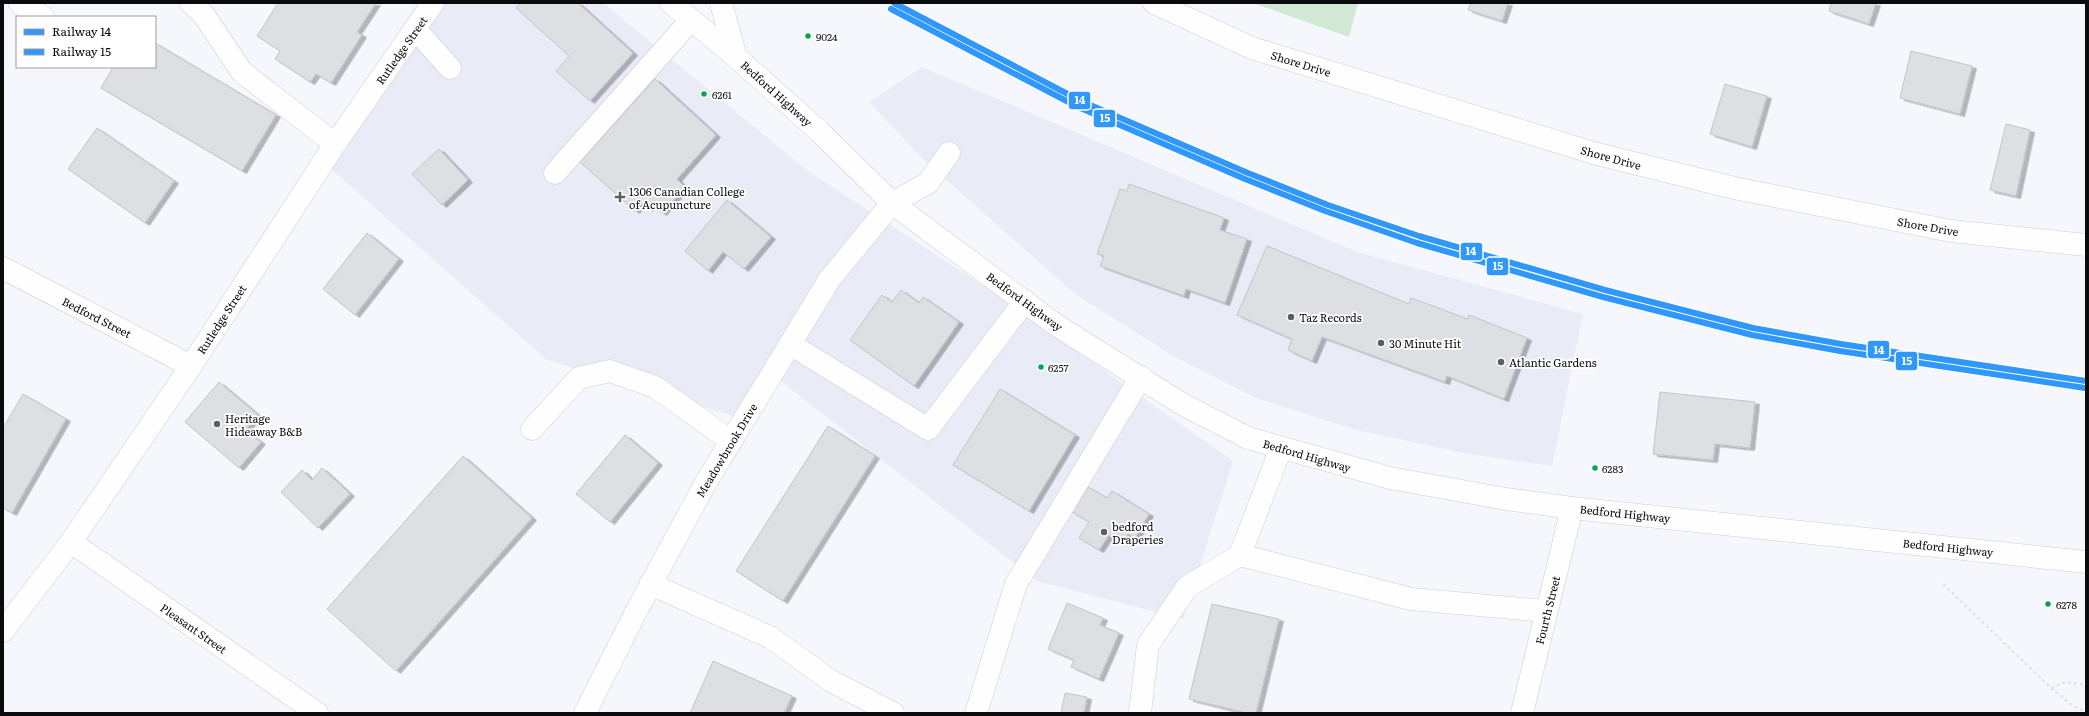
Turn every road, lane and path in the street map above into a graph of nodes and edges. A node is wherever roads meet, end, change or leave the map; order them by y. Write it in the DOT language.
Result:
graph roads {
  1 [pos="20,3"];
  2 [pos="191,3"];
  3 [pos="433,3"];
  4 [pos="671,3"];
  5 [pos="722,3"];
  6 [pos="1154,3"];
  7 [pos="41,16"];
  8 [pos="691,20"];
  9 [pos="415,29"];
  10 [pos="736,57"];
  11 [pos="450,68"];
  12 [pos="335,144"];
  13 [pos="949,152"];
  14 [pos="555,173"];
  15 [pos="892,204"];
  16 [pos="2086,245"];
  17 [pos="3,268"];
  18 [pos="1025,301"];
  19 [pos="790,344"];
  20 [pos="191,366"];
  21 [pos="1141,377"];
  22 [pos="532,430"];
  23 [pos="731,441"];
  24 [pos="1281,448"];
  25 [pos="1572,508"];
  26 [pos="71,542"];
  27 [pos="1240,556"];
  28 [pos="2086,562"];
  29 [pos="650,584"];
  30 [pos="1943,584"];
  31 [pos="1546,611"];
  32 [pos="3,631"];
  33 [pos="2086,685"];
  34 [pos="2050,688"];
  35 [pos="2086,712"];
  36 [pos="317,713"];
  37 [pos="585,713"];
  38 [pos="893,713"];
  39 [pos="976,713"];
  40 [pos="1140,713"];
  41 [pos="1522,713"];
  1 -- 7 [label="street"];
  2 -- 12 [label="street"];
  3 -- 9 [label="street, Rutledge Street"];
  4 -- 8 [label="street, Bedford Highway"];
  5 -- 10 [label="street"];
  6 -- 16 [label="street, Shore Drive"];
  8 -- 10 [label="street, Bedford Highway"];
  8 -- 14 [label="street"];
  9 -- 11 [label="street"];
  9 -- 12 [label="street, Rutledge Street"];
  10 -- 15 [label="street, Bedford Highway"];
  12 -- 20 [label="street, Rutledge Street"];
  13 -- 15 [label="street"];
  15 -- 18 [label="street, Bedford Highway"];
  15 -- 19 [label="street, Meadowbrook Drive"];
  17 -- 20 [label="street, Bedford Street"];
  18 -- 19 [label="street"];
  18 -- 21 [label="street, Bedford Highway"];
  19 -- 23 [label="street, Meadowbrook Drive"];
  20 -- 26 [label="street, Rutledge Street"];
  21 -- 24 [label="street, Bedford Highway"];
  21 -- 39 [label="street"];
  22 -- 23 [label="street"];
  23 -- 29 [label="street, Meadowbrook Drive"];
  24 -- 25 [label="street, Bedford Highway"];
  24 -- 27 [label="street"];
  25 -- 28 [label="street, Bedford Highway"];
  25 -- 31 [label="street, Fourth Street"];
  26 -- 32 [label="street, Rutledge Street"];
  26 -- 36 [label="street, Pleasant Street"];
  27 -- 31 [label="street"];
  27 -- 40 [label="street"];
  29 -- 37 [label="street, Meadowbrook Drive"];
  29 -- 38 [label="street"];
  30 -- 34 [label="path"];
  31 -- 41 [label="street, Fourth Street"];
  33 -- 34 [label="path"];
  34 -- 35 [label="path"];
}
